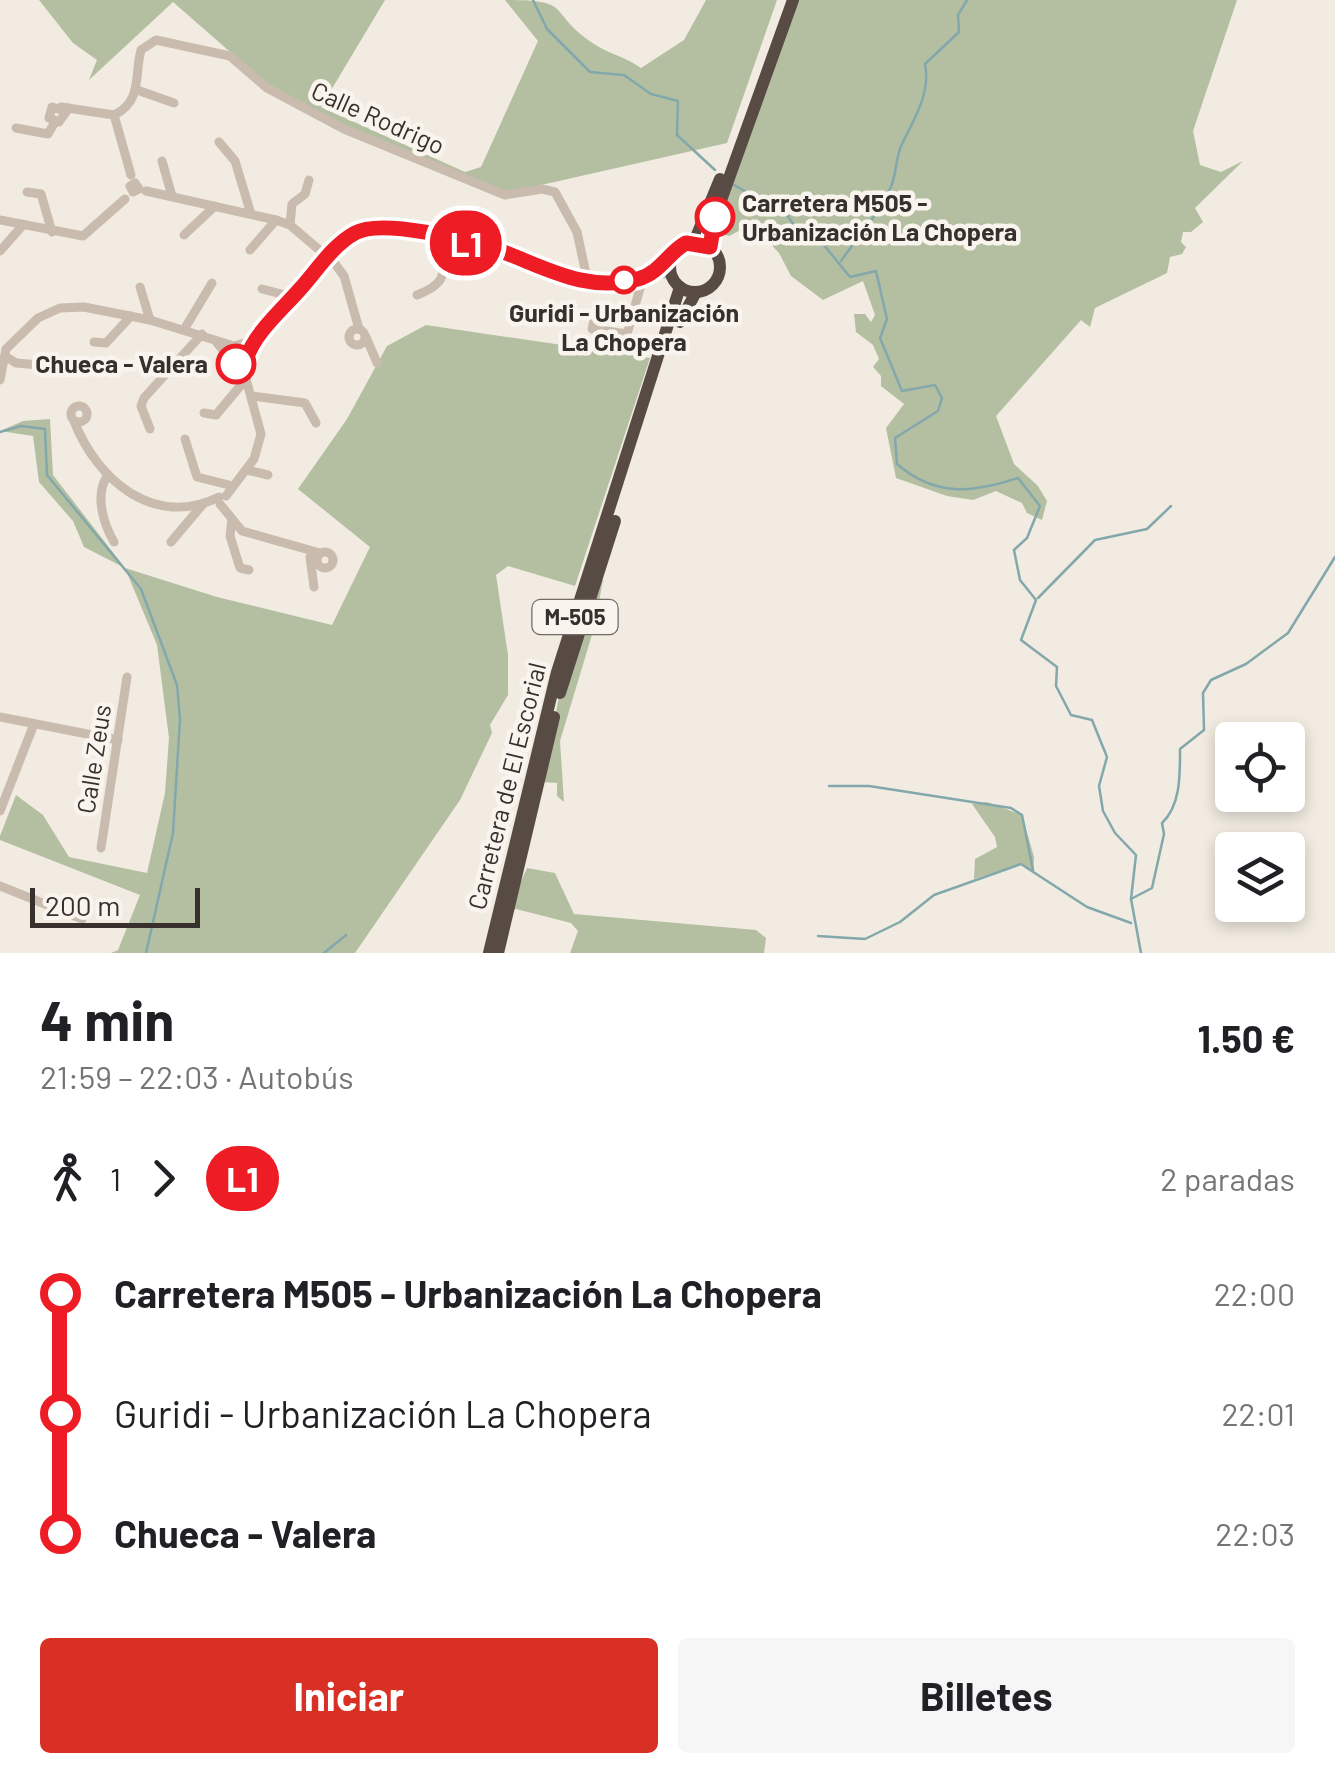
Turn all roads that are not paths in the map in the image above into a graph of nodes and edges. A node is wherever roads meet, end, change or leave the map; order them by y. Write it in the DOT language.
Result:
graph roads {
  1 [pos="784,0"];
  2 [pos="793,0"];
  3 [pos="137,90"];
  4 [pos="174,103"];
  5 [pos="114,115"];
  6 [pos="16,128"];
  7 [pos="219,142"];
  8 [pos="162,160"];
  9 [pos="309,180"];
  10 [pos="136,187"];
  11 [pos="27,192"];
  12 [pos="172,196"];
  13 [pos="215,206"];
  14 [pos="251,214"];
  15 [pos="0,220"];
  16 [pos="276,220"];
  17 [pos="23,225"];
  18 [pos="290,225"];
  19 [pos="52,232"];
  20 [pos="184,235"];
  21 [pos="442,238"];
  22 [pos="694,242"];
  23 [pos="710,247"];
  24 [pos="250,250"];
  25 [pos="0,251"];
  26 [pos="328,258"];
  27 [pos="671,267"];
  28 [pos="645,276"];
  29 [pos="588,282"];
  30 [pos="212,283"];
  31 [pos="140,287"];
  32 [pos="680,288"];
  33 [pos="262,289"];
  34 [pos="696,292"];
  35 [pos="417,295"];
  36 [pos="293,297"];
  37 [pos="633,314"];
  38 [pos="131,316"];
  39 [pos="150,320"];
  40 [pos="185,328"];
  41 [pos="202,334"];
  42 [pos="94,342"];
  43 [pos="4,351"];
  44 [pos="239,353"];
  45 [pos="376,363"];
  46 [pos="40,365"];
  47 [pos="246,379"];
  48 [pos="0,380"];
  49 [pos="252,396"];
  50 [pos="204,413"];
  51 [pos="74,421"];
  52 [pos="316,422"];
  53 [pos="150,429"];
  54 [pos="185,439"];
  55 [pos="247,470"];
  56 [pos="268,475"];
  57 [pos="106,478"];
  58 [pos="220,498"];
  59 [pos="231,518"];
  60 [pos="114,542"];
  61 [pos="172,542"];
  62 [pos="248,570"];
  63 [pos="314,587"];
  64 [pos="127,676"];
  65 [pos="0,717"];
  66 [pos="34,724"];
  67 [pos="118,740"];
  68 [pos="6,780"];
  69 [pos="0,811"];
  70 [pos="101,848"];
  71 [pos="0,886"];
  72 [pos="82,920"];
  73 [pos="489,953"];
  74 [pos="498,953"];
  1 -- 22 [label="highway"];
  2 -- 23 [label="highway, M-505"];
  3 -- 4 [label="street"];
  3 -- 5 [label="street, Calle Rodrigo"];
  3 -- 29 [label="street, Calle Rodrigo"];
  5 -- 6 [label="street"];
  5 -- 10 [label="street"];
  7 -- 14 [label="street"];
  8 -- 12 [label="street"];
  9 -- 18 [label="street"];
  10 -- 12 [label="street"];
  10 -- 19 [label="street"];
  11 -- 19 [label="street"];
  12 -- 13 [label="street"];
  13 -- 14 [label="street"];
  13 -- 20 [label="street"];
  14 -- 16 [label="street"];
  15 -- 17 [label="street"];
  16 -- 18 [label="street"];
  16 -- 24 [label="street"];
  17 -- 19 [label="street"];
  17 -- 25 [label="street"];
  18 -- 26 [label="street"];
  21 -- 26 [label="street"];
  21 -- 29 [label="street"];
  21 -- 35 [label="street"];
  22 -- 23 [label="highway"];
  22 -- 27 [label="highway"];
  23 -- 34 [label="highway, M-505"];
  26 -- 36 [label="street"];
  26 -- 45 [label="street"];
  27 -- 28 [label="street"];
  27 -- 32 [label="highway"];
  28 -- 29 [label="street"];
  28 -- 37 [label="street"];
  30 -- 40 [label="street"];
  31 -- 39 [label="street"];
  32 -- 34 [label="highway"];
  32 -- 73 [label="highway, Carretera de El Escorial / M-505"];
  33 -- 36 [label="street"];
  34 -- 74 [label="highway, Carretera de El Escorial / M-505"];
  36 -- 44 [label="street"];
  37 -- 37 [label="street"];
  38 -- 39 [label="street"];
  38 -- 42 [label="street"];
  38 -- 43 [label="street"];
  39 -- 40 [label="street"];
  40 -- 41 [label="street"];
  41 -- 44 [label="street"];
  41 -- 53 [label="street"];
  43 -- 46 [label="street"];
  43 -- 48 [label="street"];
  44 -- 47 [label="street"];
  47 -- 49 [label="street"];
  47 -- 50 [label="street"];
  49 -- 52 [label="street"];
  49 -- 55 [label="street"];
  51 -- 57 [label="street"];
  54 -- 58 [label="street"];
  55 -- 56 [label="street"];
  55 -- 58 [label="street"];
  57 -- 58 [label="street"];
  57 -- 60 [label="street"];
  58 -- 59 [label="street"];
  58 -- 61 [label="street"];
  59 -- 62 [label="street"];
  59 -- 63 [label="street"];
  64 -- 67 [label="street, Calle Zeus"];
  65 -- 66 [label="street"];
  66 -- 67 [label="street"];
  66 -- 68 [label="street"];
  67 -- 70 [label="street, Calle Zeus"];
  68 -- 69 [label="street"];
  71 -- 72 [label="street"];
}
